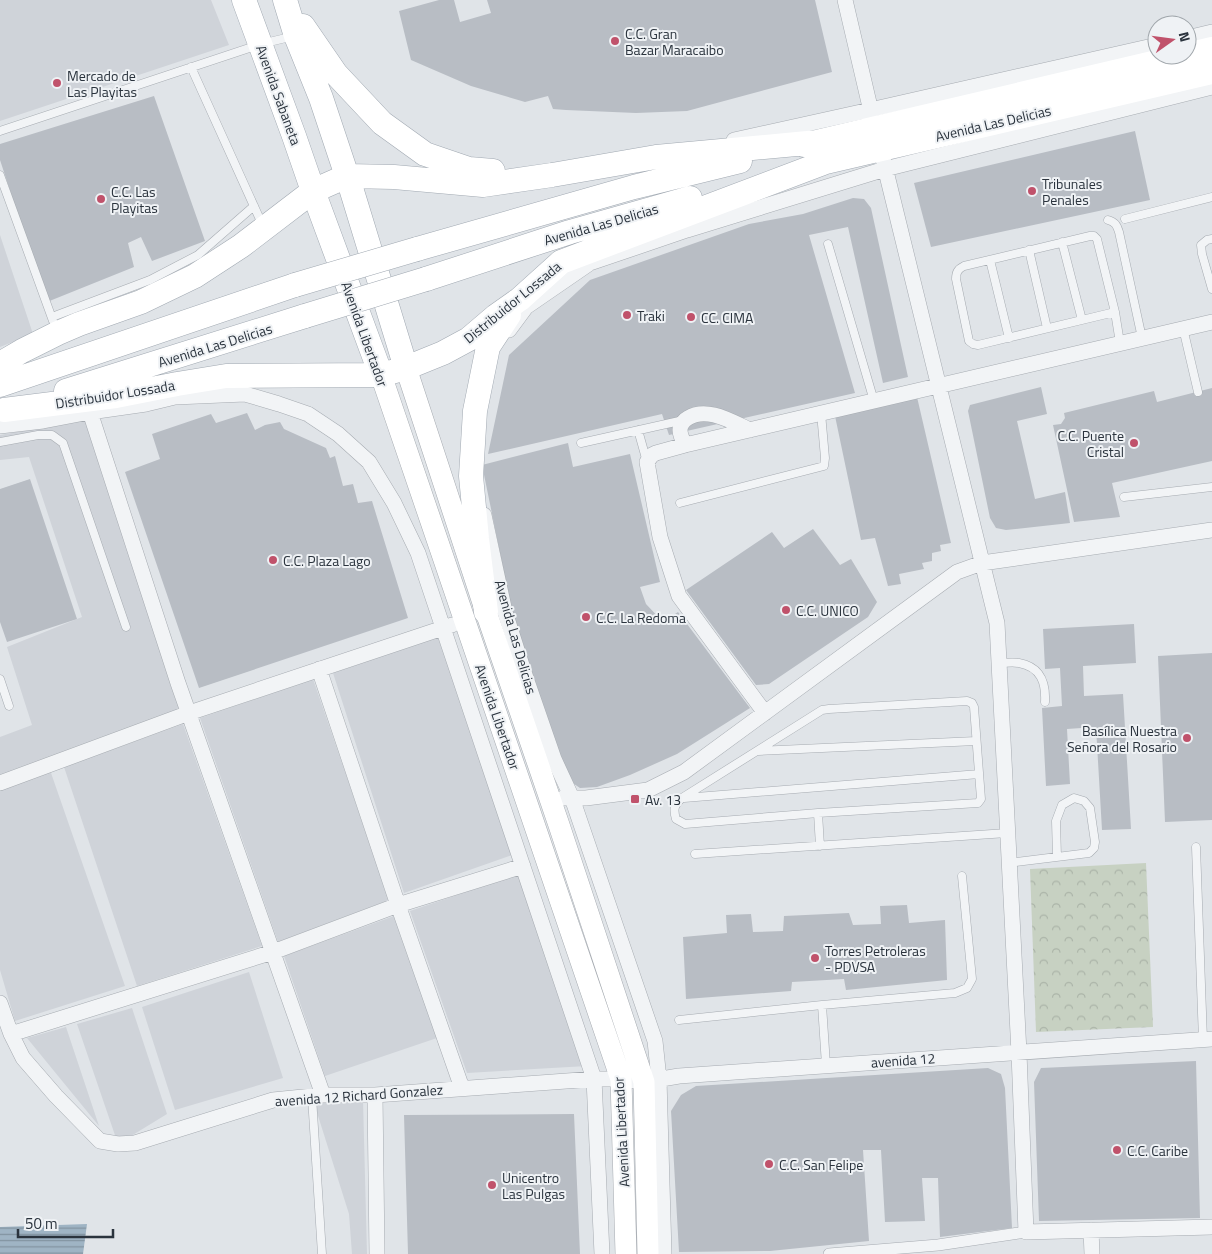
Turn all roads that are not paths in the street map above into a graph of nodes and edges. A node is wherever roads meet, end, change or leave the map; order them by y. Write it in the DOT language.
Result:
graph roads {
  1 [pos="244,0"];
  2 [pos="286,0"];
  3 [pos="845,0"];
  4 [pos="1212,32"];
  5 [pos="296,36"];
  6 [pos="1197,36"];
  7 [pos="261,44"];
  8 [pos="1147,48"];
  9 [pos="1212,49"];
  10 [pos="1197,53"];
  11 [pos="1150,65"];
  12 [pos="191,67"];
  13 [pos="1212,72"];
  14 [pos="1212,87"];
  15 [pos="0,131"];
  16 [pos="878,139"];
  17 [pos="824,151"];
  18 [pos="656,157"];
  19 [pos="0,175"];
  20 [pos="552,175"];
  21 [pos="349,182"];
  22 [pos="313,191"];
  23 [pos="1212,197"];
  24 [pos="254,206"];
  25 [pos="1125,219"];
  26 [pos="1108,220"];
  27 [pos="264,228"];
  28 [pos="1212,239"];
  29 [pos="1062,242"];
  30 [pos="828,244"];
  31 [pos="1029,250"];
  32 [pos="990,260"];
  33 [pos="1212,289"];
  34 [pos="520,299"];
  35 [pos="1115,312"];
  36 [pos="1082,320"];
  37 [pos="1212,322"];
  38 [pos="55,325"];
  39 [pos="1047,328"];
  40 [pos="1183,328"];
  41 [pos="1008,338"];
  42 [pos="1142,338"];
  43 [pos="1120,343"];
  44 [pos="0,364"];
  45 [pos="406,368"];
  46 [pos="381,376"];
  47 [pos="0,385"];
  48 [pos="938,386"];
  49 [pos="1198,392"];
  50 [pos="874,401"];
  51 [pos="90,412"];
  52 [pos="821,413"];
  53 [pos="706,414"];
  54 [pos="1,416"];
  55 [pos="684,420"];
  56 [pos="638,430"];
  57 [pos="750,430"];
  58 [pos="707,440"];
  59 [pos="0,442"];
  60 [pos="581,443"];
  61 [pos="685,445"];
  62 [pos="647,462"];
  63 [pos="1212,487"];
  64 [pos="1124,497"];
  65 [pos="680,503"];
  66 [pos="1212,530"];
  67 [pos="982,562"];
  68 [pos="475,616"];
  69 [pos="126,627"];
  70 [pos="444,627"];
  71 [pos="999,663"];
  72 [pos="319,669"];
  73 [pos="0,679"];
  74 [pos="1045,702"];
  75 [pos="10,706"];
  76 [pos="189,713"];
  77 [pos="765,713"];
  78 [pos="976,741"];
  79 [pos="757,751"];
  80 [pos="979,774"];
  81 [pos="0,783"];
  82 [pos="572,798"];
  83 [pos="682,798"];
  84 [pos="550,799"];
  85 [pos="818,813"];
  86 [pos="1007,833"];
  87 [pos="820,846"];
  88 [pos="1196,848"];
  89 [pos="694,854"];
  90 [pos="1058,857"];
  91 [pos="1008,863"];
  92 [pos="523,866"];
  93 [pos="962,876"];
  94 [pos="398,905"];
  95 [pos="273,952"];
  96 [pos="0,1003"];
  97 [pos="822,1006"];
  98 [pos="679,1020"];
  99 [pos="11,1034"];
  100 [pos="1207,1040"];
  101 [pos="1019,1053"];
  102 [pos="826,1066"];
  103 [pos="594,1079"];
  104 [pos="621,1079"];
  105 [pos="651,1080"];
  106 [pos="462,1088"];
  107 [pos="375,1095"];
  108 [pos="317,1096"];
  109 [pos="1212,1227"];
  110 [pos="1091,1230"];
  111 [pos="1026,1232"];
  112 [pos="938,1250"];
  113 [pos="322,1254"];
  114 [pos="377,1254"];
  115 [pos="602,1254"];
  116 [pos="626,1254"];
  117 [pos="648,1254"];
  118 [pos="664,1254"];
  119 [pos="829,1254"];
  120 [pos="1092,1254"];
  1 -- 7 [label="main road, Avenida Sabaneta"];
  2 -- 5 [label="main road"];
  2 -- 20 [label="main road"];
  3 -- 16 [label="street"];
  4 -- 6 [label="street"];
  5 -- 7 [label="lane"];
  5 -- 21 [label="main road"];
  7 -- 12 [label="lane"];
  7 -- 22 [label="main road, Avenida Sabaneta"];
  8 -- 16 [label="street, Avenida Las Delicias"];
  9 -- 10 [label="main road, Avenida Las Delicias"];
  11 -- 16 [label="main road, Avenida Las Delicias"];
  12 -- 15 [label="lane"];
  12 -- 24 [label="lane"];
  13 -- 16 [label="main road, Avenida Las Delicias"];
  14 -- 16 [label="street, Avenida Las Delicias"];
  16 -- 17 [label="main road, Avenida Las Delicias"];
  16 -- 18 [label="street, Avenida Las Delicias"];
  16 -- 48 [label="street"];
  16 -- 82 [label="street, Avenida Las Delicias"];
  17 -- 18 [label="main road"];
  17 -- 34 [label="main road, Distribuidor Lossada"];
  17 -- 47 [label="main road, Avenida Las Delicias, bridge"];
  17 -- 54 [label="main road, Avenida Las Delicias, bridge"];
  18 -- 20 [label="main road"];
  19 -- 38 [label="lane"];
  20 -- 21 [label="main road"];
  21 -- 22 [label="main road"];
  21 -- 45 [label="main road, Avenida Libertador"];
  22 -- 27 [label="main road"];
  22 -- 46 [label="main road, Avenida Libertador"];
  23 -- 25 [label="lane"];
  24 -- 27 [label="lane"];
  24 -- 38 [label="lane"];
  26 -- 42 [label="lane"];
  27 -- 38 [label="main road"];
  28 -- 33 [label="lane"];
  29 -- 31 [label="lane"];
  29 -- 35 [label="lane"];
  29 -- 36 [label="lane"];
  30 -- 50 [label="lane"];
  31 -- 32 [label="lane"];
  31 -- 39 [label="lane"];
  32 -- 41 [label="lane"];
  32 -- 41 [label="lane"];
  34 -- 45 [label="main road, Distribuidor Lossada"];
  34 -- 68 [label="main road"];
  35 -- 36 [label="lane"];
  35 -- 43 [label="lane"];
  36 -- 39 [label="lane"];
  37 -- 40 [label="street"];
  38 -- 44 [label="main road"];
  39 -- 41 [label="lane"];
  40 -- 42 [label="street"];
  40 -- 49 [label="lane"];
  42 -- 43 [label="street"];
  43 -- 48 [label="street"];
  45 -- 46 [label="main road, Distribuidor Lossada"];
  45 -- 68 [label="main road, Avenida Libertador"];
  46 -- 54 [label="main road, Distribuidor Lossada"];
  46 -- 68 [label="main road, Avenida Libertador"];
  48 -- 50 [label="street"];
  48 -- 67 [label="street"];
  50 -- 52 [label="street"];
  51 -- 54 [label="street, Distribuidor Lossada"];
  51 -- 70 [label="street, Distribuidor Lossada"];
  51 -- 76 [label="street"];
  52 -- 57 [label="street"];
  52 -- 65 [label="lane"];
  53 -- 55 [label="street"];
  53 -- 57 [label="street"];
  53 -- 58 [label="street"];
  55 -- 56 [label="lane"];
  55 -- 61 [label="street"];
  56 -- 60 [label="lane"];
  56 -- 62 [label="lane"];
  57 -- 58 [label="street"];
  58 -- 61 [label="street"];
  59 -- 69 [label="lane"];
  61 -- 62 [label="street"];
  62 -- 77 [label="street"];
  63 -- 64 [label="lane"];
  66 -- 67 [label="street"];
  67 -- 71 [label="street"];
  67 -- 77 [label="street"];
  68 -- 70 [label="street"];
  68 -- 84 [label="main road, Avenida Libertador"];
  68 -- 104 [label="main road, Avenida Libertador"];
  70 -- 72 [label="street"];
  70 -- 92 [label="street, Distribuidor Lossada"];
  71 -- 74 [label="lane"];
  71 -- 86 [label="street"];
  72 -- 76 [label="street"];
  72 -- 94 [label="street"];
  73 -- 75 [label="lane"];
  76 -- 81 [label="street"];
  76 -- 95 [label="street"];
  77 -- 82 [label="street"];
  78 -- 79 [label="lane"];
  78 -- 79 [label="lane"];
  78 -- 80 [label="lane"];
  79 -- 83 [label="lane"];
  80 -- 83 [label="lane"];
  80 -- 85 [label="lane"];
  82 -- 84 [label="street"];
  82 -- 105 [label="street, Avenida Las Delicias"];
  83 -- 85 [label="lane"];
  84 -- 105 [label="main road, Avenida Libertador"];
  85 -- 87 [label="lane"];
  86 -- 87 [label="lane"];
  86 -- 91 [label="street"];
  87 -- 89 [label="lane"];
  88 -- 100 [label="lane"];
  90 -- 90 [label="lane"];
  90 -- 91 [label="lane"];
  91 -- 101 [label="street"];
  92 -- 94 [label="street"];
  92 -- 103 [label="street, Distribuidor Lossada"];
  93 -- 97 [label="lane"];
  94 -- 95 [label="street"];
  94 -- 106 [label="street"];
  95 -- 99 [label="street"];
  95 -- 108 [label="street"];
  96 -- 99 [label="street"];
  97 -- 98 [label="lane"];
  97 -- 102 [label="lane"];
  99 -- 108 [label="street, avenida 12 Richard Gonzalez"];
  100 -- 101 [label="street, avenida 12"];
  101 -- 102 [label="street, avenida 12"];
  101 -- 111 [label="street"];
  102 -- 105 [label="street, avenida 12"];
  103 -- 104 [label="street, avenida 12"];
  103 -- 106 [label="street, avenida 12 Richard Gonzalez"];
  103 -- 115 [label="street, Distribuidor Lossada"];
  104 -- 105 [label="street, avenida 12"];
  104 -- 116 [label="main road, Avenida Libertador"];
  105 -- 117 [label="main road, Avenida Libertador"];
  105 -- 118 [label="street, Avenida Las Delicias"];
  106 -- 107 [label="street, avenida 12 Richard Gonzalez"];
  107 -- 108 [label="street, avenida 12 Richard Gonzalez"];
  107 -- 114 [label="street"];
  108 -- 113 [label="lane"];
  109 -- 110 [label="street"];
  110 -- 111 [label="street"];
  110 -- 120 [label="street"];
  111 -- 112 [label="street"];
  112 -- 119 [label="street"];
}
